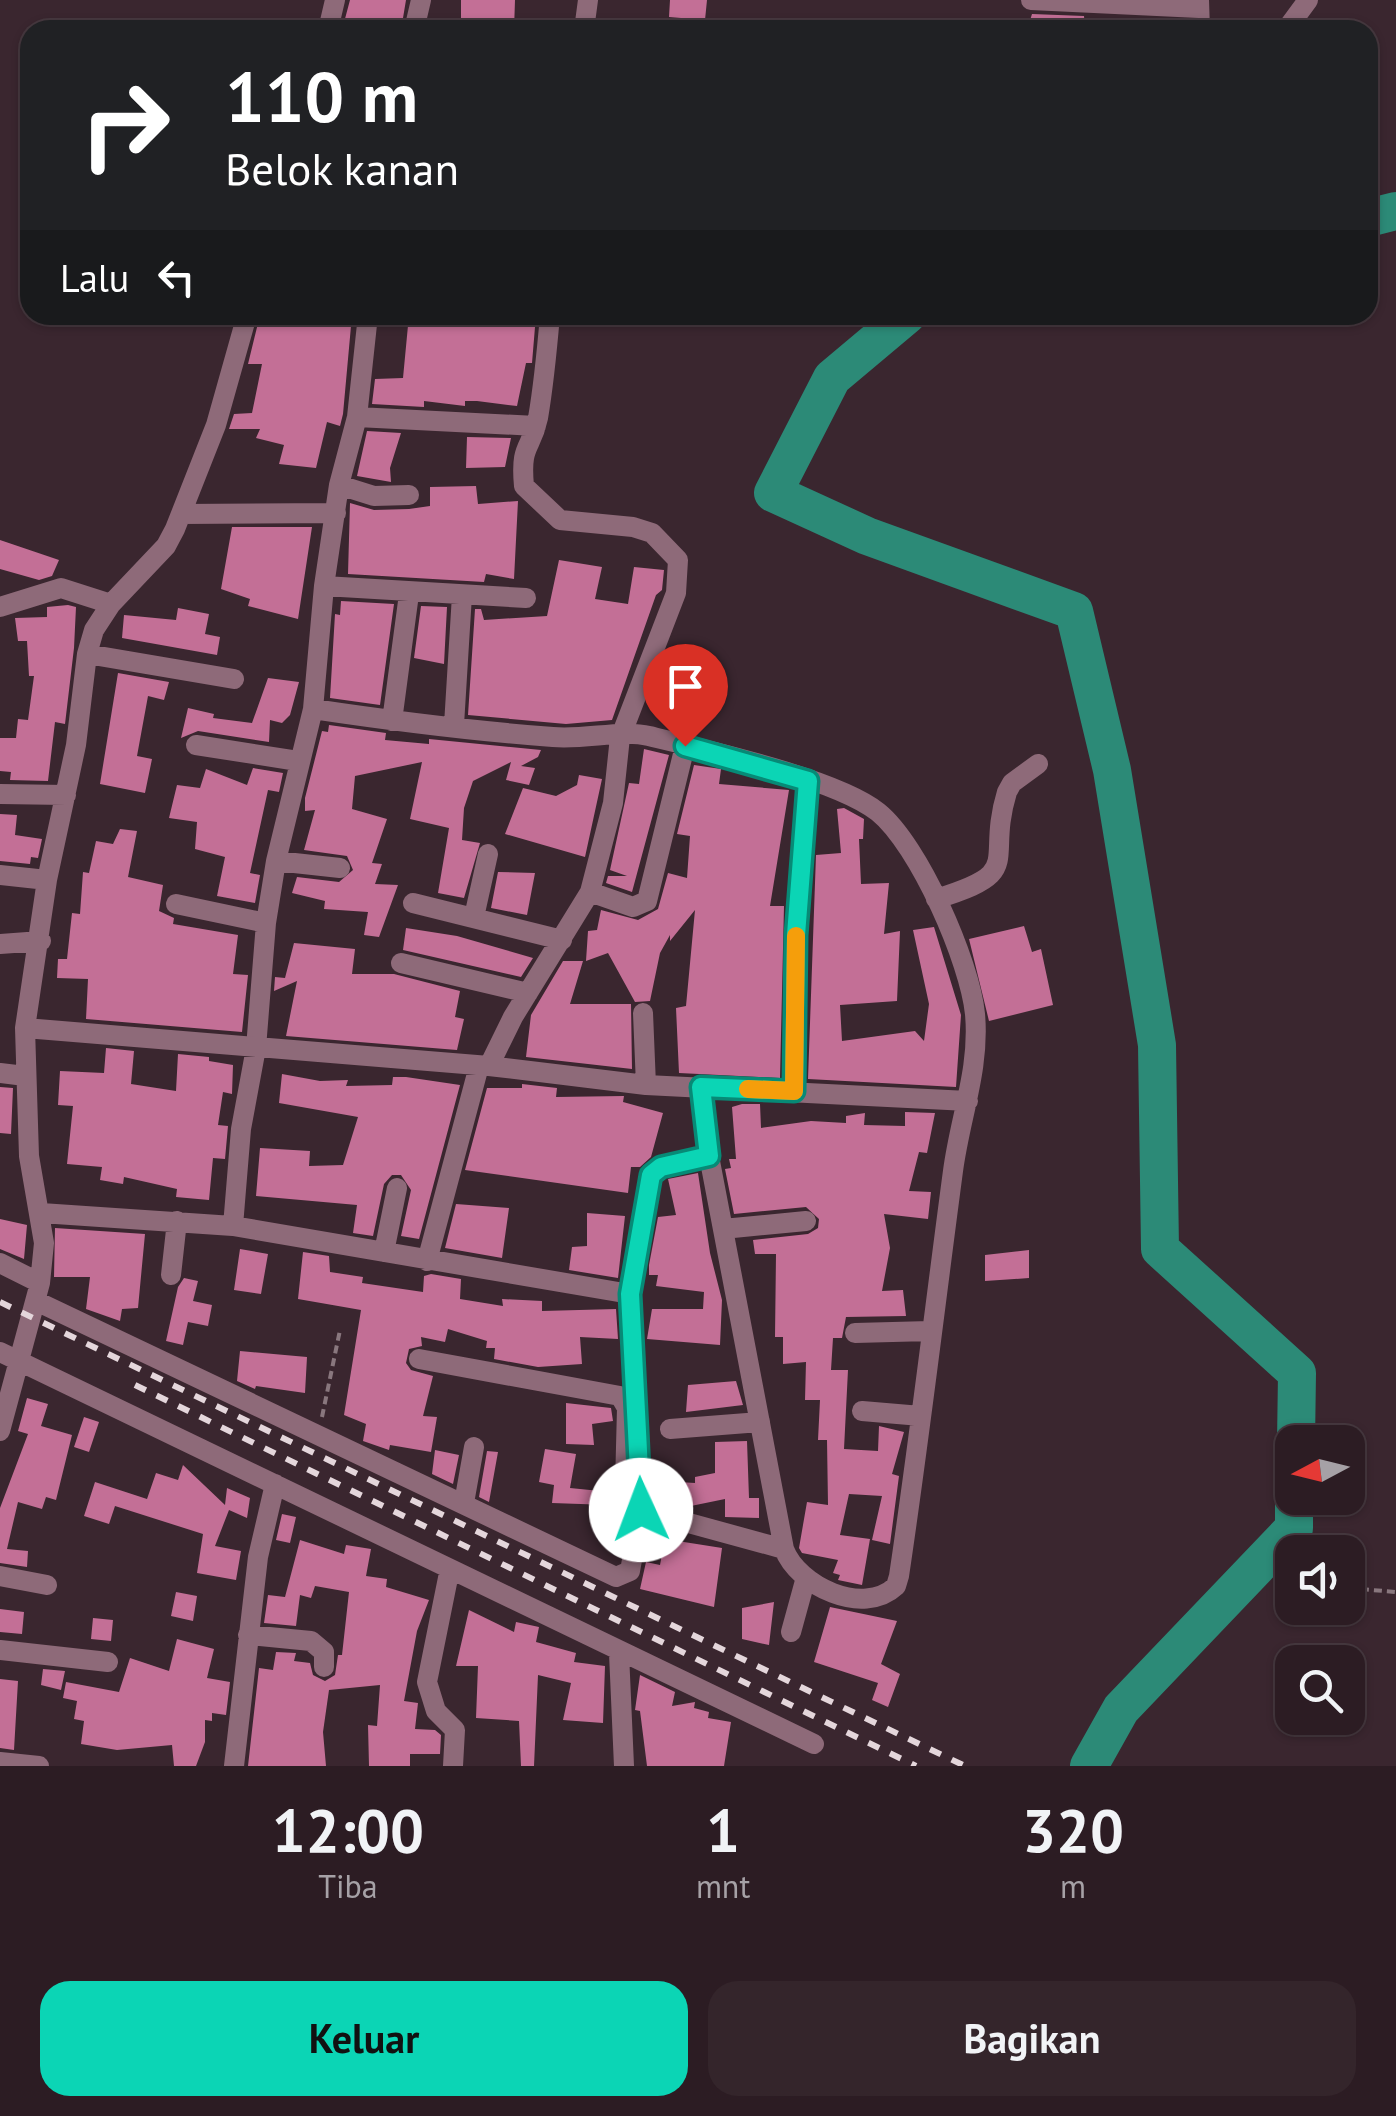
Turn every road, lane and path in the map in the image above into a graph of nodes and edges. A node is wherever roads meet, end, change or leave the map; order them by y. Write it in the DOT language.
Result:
graph roads {
  1 [pos="1031,0"];
  2 [pos="1199,4"];
  3 [pos="244,325"];
  4 [pos="367,325"];
  5 [pos="550,325"];
  6 [pos="356,416"];
  7 [pos="536,426"];
  8 [pos="339,485"];
  9 [pos="409,495"];
  10 [pos="336,513"];
  11 [pos="181,514"];
  12 [pos="324,586"];
  13 [pos="410,594"];
  14 [pos="462,595"];
  15 [pos="526,598"];
  16 [pos="111,604"];
  17 [pos="0,607"];
  18 [pos="87,654"];
  19 [pos="234,679"];
  20 [pos="313,710"];
  21 [pos="392,721"];
  22 [pos="454,725"];
  23 [pos="621,735"];
  24 [pos="196,746"];
  25 [pos="685,746"];
  26 [pos="298,761"];
  27 [pos="1038,764"];
  28 [pos="808,781"];
  29 [pos="0,794"];
  30 [pos="66,794"];
  31 [pos="488,854"];
  32 [pos="276,861"];
  33 [pos="340,868"];
  34 [pos="0,875"];
  35 [pos="47,880"];
  36 [pos="590,892"];
  37 [pos="936,899"];
  38 [pos="176,904"];
  39 [pos="412,904"];
  40 [pos="474,917"];
  41 [pos="266,923"];
  42 [pos="562,940"];
  43 [pos="40,941"];
  44 [pos="0,944"];
  45 [pos="401,962"];
  46 [pos="528,993"];
  47 [pos="643,1013"];
  48 [pos="25,1028"];
  49 [pos="256,1048"];
  50 [pos="484,1066"];
  51 [pos="0,1073"];
  52 [pos="25,1076"];
  53 [pos="646,1085"];
  54 [pos="701,1087"];
  55 [pos="794,1091"];
  56 [pos="968,1101"];
  57 [pos="709,1156"];
  58 [pos="397,1188"];
  59 [pos="42,1213"];
  60 [pos="176,1220"];
  61 [pos="806,1220"];
  62 [pos="233,1226"];
  63 [pos="723,1229"];
  64 [pos="384,1252"];
  65 [pos="427,1261"];
  66 [pos="0,1263"];
  67 [pos="170,1276"];
  68 [pos="38,1292"];
  69 [pos="630,1294"];
  70 [pos="340,1330"];
  71 [pos="930,1331"];
  72 [pos="855,1333"];
  73 [pos="0,1352"];
  74 [pos="419,1358"];
  75 [pos="20,1363"];
  76 [pos="862,1411"];
  77 [pos="920,1416"];
  78 [pos="760,1422"];
  79 [pos="670,1429"];
  80 [pos="0,1431"];
  81 [pos="319,1432"];
  82 [pos="474,1447"];
  83 [pos="275,1484"];
  84 [pos="464,1503"];
  85 [pos="641,1504"];
  86 [pos="784,1549"];
  87 [pos="450,1572"];
  88 [pos="0,1576"];
  89 [pos="804,1581"];
  90 [pos="47,1584"];
  91 [pos="1365,1589"];
  92 [pos="1396,1592"];
  93 [pos="791,1632"];
  94 [pos="248,1635"];
  95 [pos="0,1650"];
  96 [pos="619,1653"];
  97 [pos="108,1662"];
  98 [pos="324,1666"];
  99 [pos="814,1744"];
  100 [pos="0,1762"];
  101 [pos="39,1766"];
  102 [pos="234,1766"];
  103 [pos="453,1766"];
  104 [pos="624,1766"];
  1 -- 2 [label="street"];
  3 -- 11 [label="street"];
  4 -- 6 [label="street"];
  5 -- 7 [label="street"];
  6 -- 7 [label="street"];
  6 -- 8 [label="street"];
  7 -- 23 [label="street"];
  8 -- 9 [label="street"];
  8 -- 10 [label="street"];
  10 -- 11 [label="street"];
  10 -- 12 [label="street"];
  11 -- 16 [label="street"];
  12 -- 13 [label="street"];
  12 -- 20 [label="street"];
  13 -- 14 [label="street"];
  13 -- 21 [label="street"];
  14 -- 15 [label="street"];
  14 -- 22 [label="street"];
  16 -- 17 [label="street"];
  16 -- 18 [label="street"];
  18 -- 19 [label="street"];
  18 -- 30 [label="street"];
  20 -- 21 [label="street"];
  20 -- 26 [label="street"];
  21 -- 22 [label="street"];
  22 -- 23 [label="street"];
  23 -- 25 [label="street"];
  23 -- 36 [label="street"];
  24 -- 26 [label="street"];
  25 -- 28 [label="street"];
  25 -- 36 [label="street"];
  26 -- 32 [label="street"];
  27 -- 37 [label="street"];
  28 -- 37 [label="street"];
  28 -- 55 [label="street"];
  29 -- 30 [label="street"];
  30 -- 35 [label="street"];
  31 -- 40 [label="street"];
  32 -- 33 [label="street"];
  32 -- 41 [label="street"];
  34 -- 35 [label="street"];
  35 -- 43 [label="street"];
  36 -- 42 [label="street"];
  37 -- 56 [label="street"];
  38 -- 41 [label="street"];
  39 -- 40 [label="street"];
  40 -- 42 [label="street"];
  41 -- 49 [label="street"];
  42 -- 46 [label="street"];
  43 -- 44 [label="street"];
  43 -- 48 [label="street"];
  45 -- 46 [label="street"];
  46 -- 50 [label="street"];
  47 -- 53 [label="street"];
  48 -- 49 [label="street"];
  48 -- 52 [label="street"];
  49 -- 50 [label="street"];
  49 -- 62 [label="street"];
  50 -- 53 [label="street"];
  50 -- 65 [label="street"];
  51 -- 52 [label="street"];
  52 -- 59 [label="street"];
  53 -- 54 [label="street"];
  54 -- 55 [label="street"];
  54 -- 57 [label="street"];
  55 -- 56 [label="street"];
  56 -- 71 [label="street"];
  57 -- 63 [label="street"];
  57 -- 69 [label="street"];
  58 -- 64 [label="street"];
  59 -- 60 [label="street"];
  59 -- 68 [label="street"];
  60 -- 62 [label="street"];
  60 -- 67 [label="street"];
  61 -- 63 [label="street"];
  62 -- 64 [label="street"];
  63 -- 78 [label="street"];
  64 -- 65 [label="street"];
  65 -- 69 [label="street"];
  66 -- 68 [label="street"];
  68 -- 75 [label="street"];
  68 -- 81 [label="street"];
  69 -- 85 [label="street"];
  70 -- 81 [label="path"];
  71 -- 72 [label="street"];
  71 -- 77 [label="street"];
  73 -- 75 [label="street"];
  74 -- 85 [label="street"];
  75 -- 80 [label="street"];
  75 -- 83 [label="street"];
  76 -- 77 [label="street"];
  77 -- 89 [label="street"];
  78 -- 79 [label="street"];
  78 -- 86 [label="street"];
  81 -- 84 [label="street"];
  82 -- 84 [label="street"];
  83 -- 87 [label="street"];
  83 -- 94 [label="street"];
  84 -- 85 [label="street"];
  85 -- 86 [label="street"];
  86 -- 89 [label="street"];
  87 -- 96 [label="street"];
  87 -- 103 [label="street"];
  88 -- 90 [label="street"];
  89 -- 93 [label="street"];
  91 -- 92 [label="path"];
  94 -- 98 [label="street"];
  94 -- 102 [label="street"];
  95 -- 97 [label="street"];
  96 -- 99 [label="street"];
  96 -- 104 [label="street"];
  100 -- 101 [label="street"];
}
